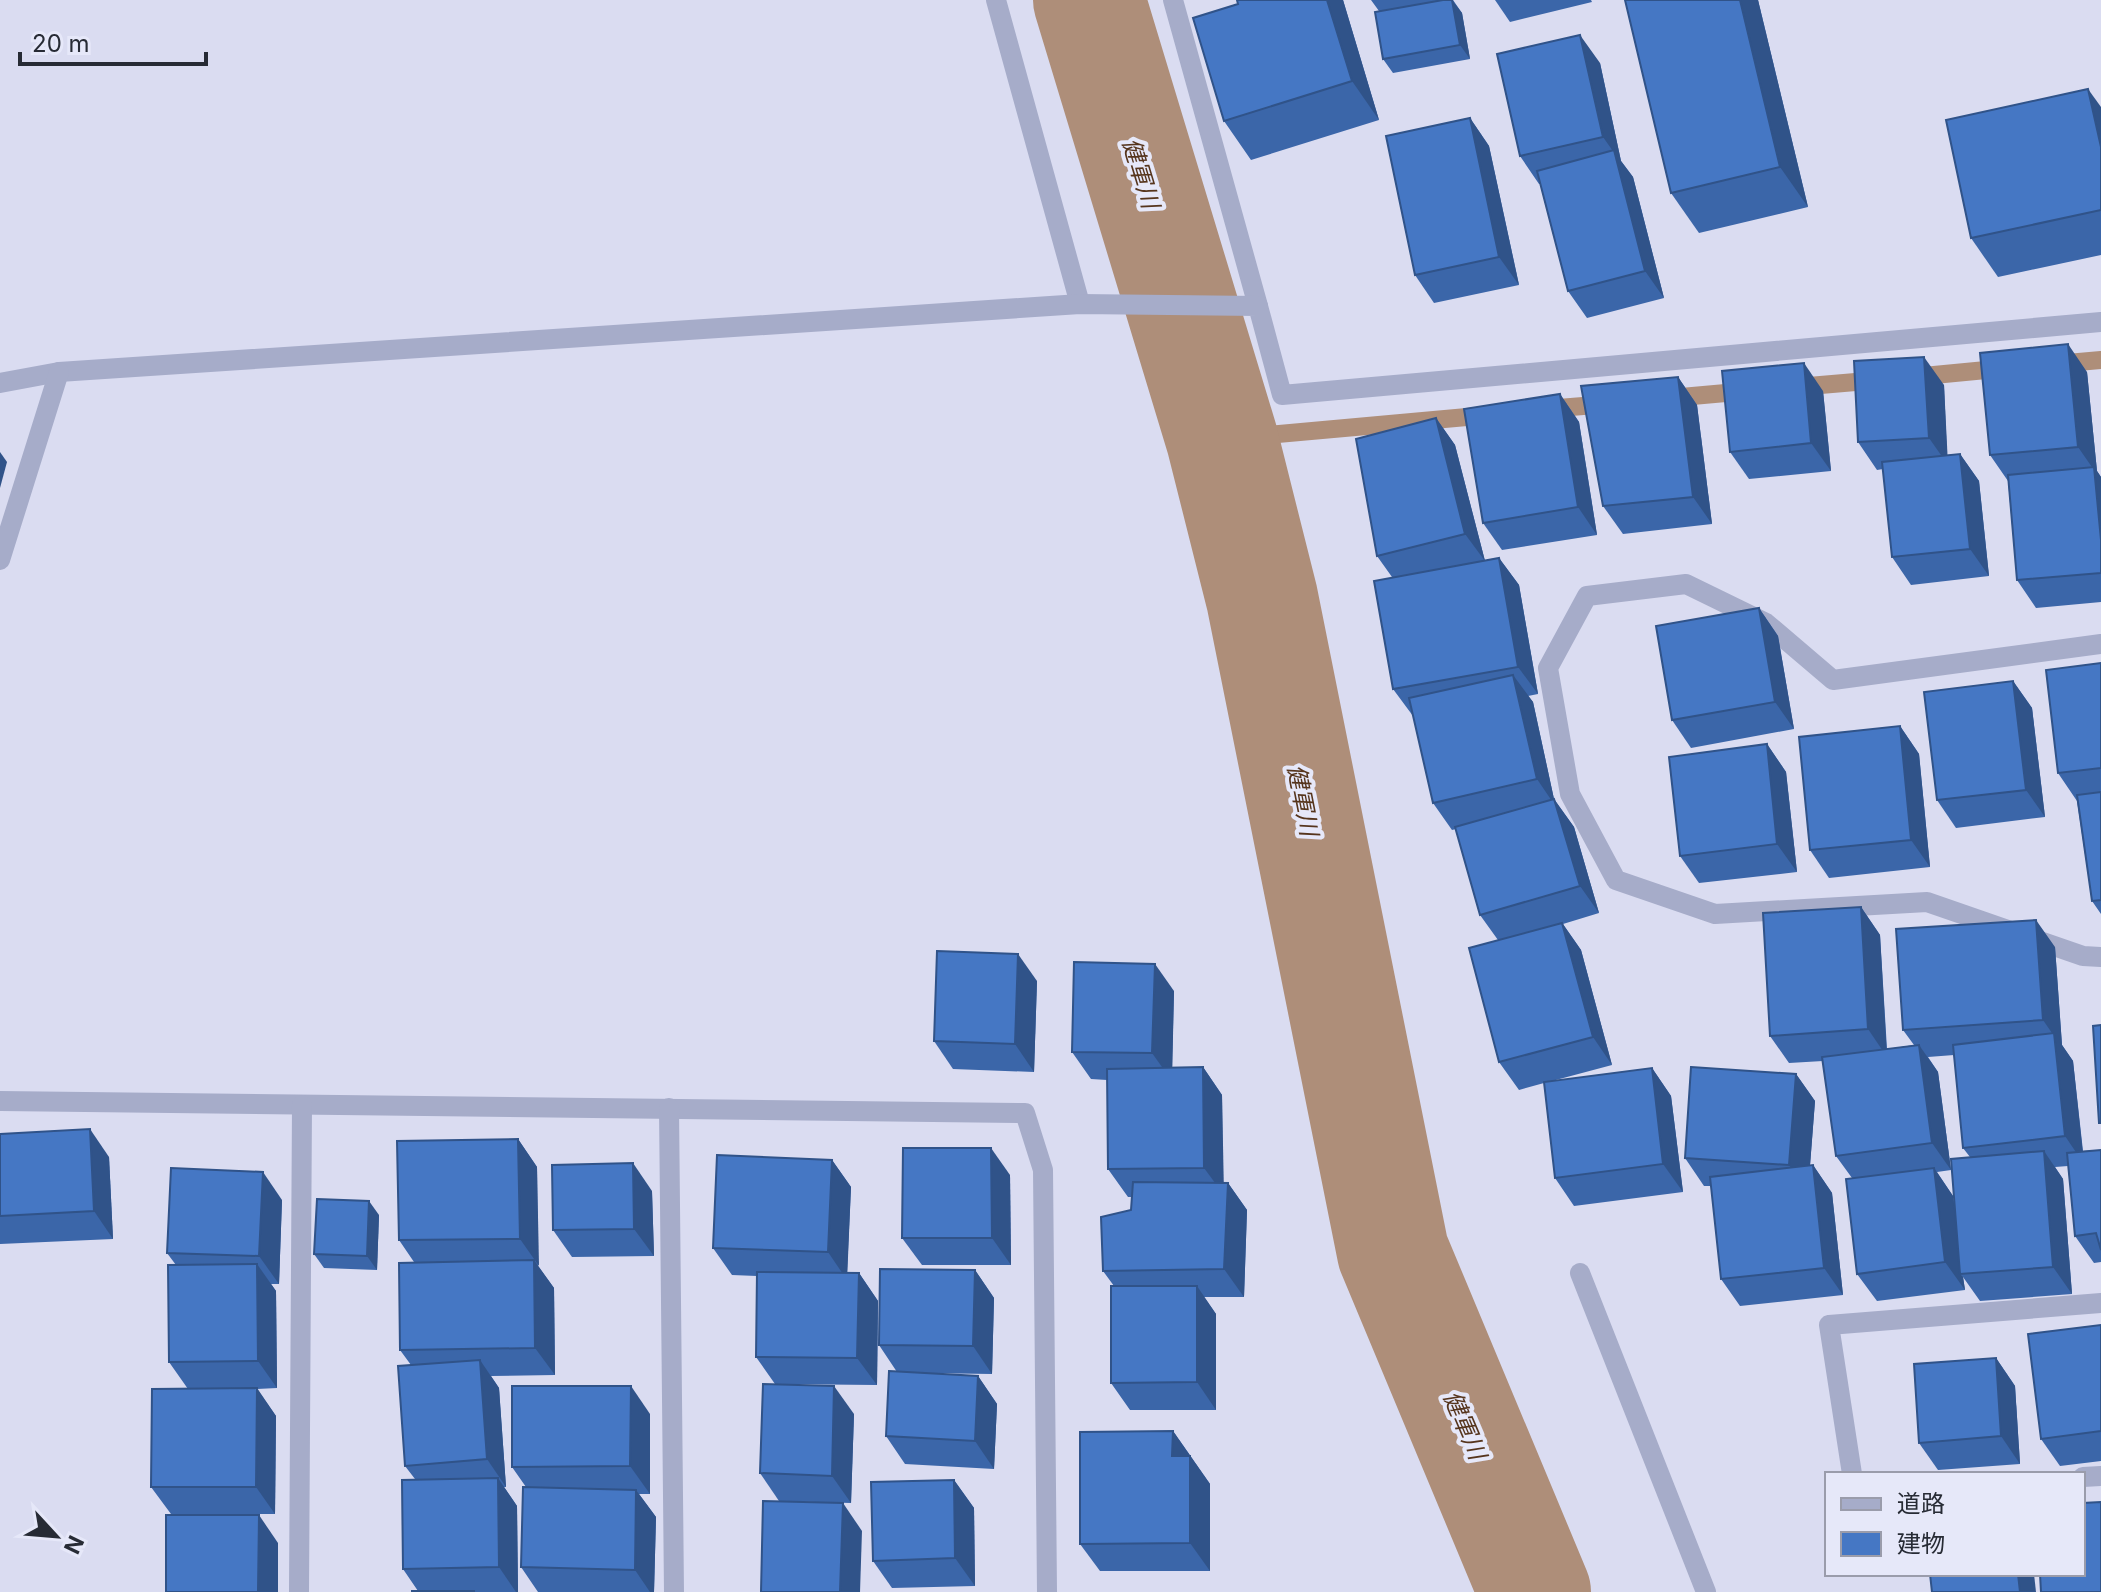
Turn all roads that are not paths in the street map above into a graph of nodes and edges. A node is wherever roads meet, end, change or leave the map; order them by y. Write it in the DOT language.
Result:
graph roads {
  1 [pos="996,0"];
  2 [pos="1173,0"];
  3 [pos="1080,304"];
  4 [pos="1258,306"];
  5 [pos="2101,322"];
  6 [pos="59,372"];
  7 [pos="0,383"];
  8 [pos="0,560"];
  9 [pos="2101,644"];
  10 [pos="2101,957"];
  11 [pos="0,1101"];
  12 [pos="302,1105"];
  13 [pos="669,1108"];
  14 [pos="1580,1273"];
  15 [pos="2101,1303"];
  16 [pos="1852,1472"];
  17 [pos="299,1592"];
  18 [pos="674,1592"];
  19 [pos="1047,1592"];
  20 [pos="1706,1592"];
  1 -- 3 [label="street"];
  2 -- 4 [label="street"];
  3 -- 4 [label="street"];
  3 -- 6 [label="street"];
  4 -- 5 [label="street"];
  6 -- 7 [label="street"];
  6 -- 8 [label="street"];
  9 -- 10 [label="street"];
  11 -- 12 [label="street"];
  12 -- 13 [label="street"];
  12 -- 17 [label="street"];
  13 -- 18 [label="street"];
  13 -- 19 [label="street"];
  14 -- 20 [label="street"];
  15 -- 16 [label="street"];
}
